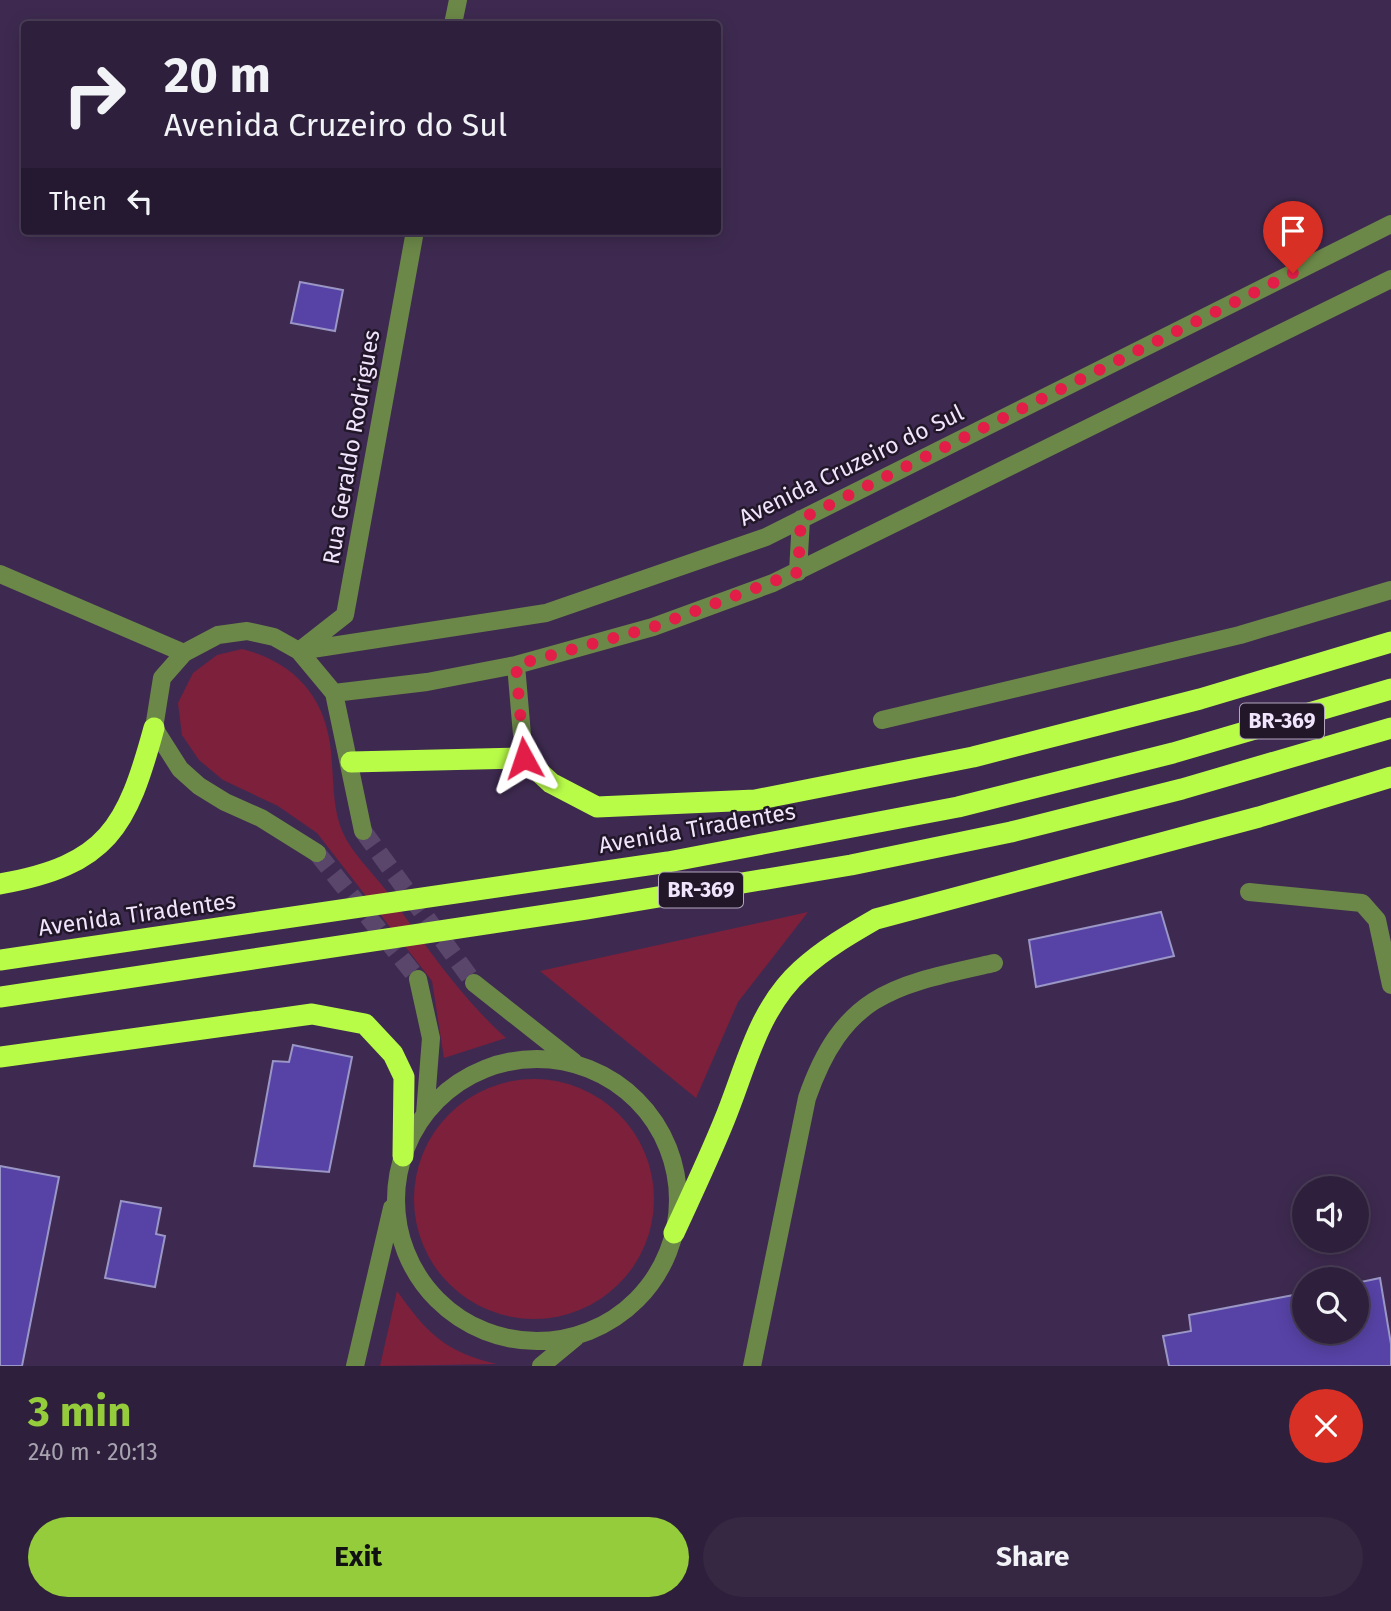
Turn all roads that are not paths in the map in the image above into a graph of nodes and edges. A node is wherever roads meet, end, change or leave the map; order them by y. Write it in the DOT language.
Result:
graph roads {
  1 [pos="458,0"];
  2 [pos="454,21"];
  3 [pos="1391,224"];
  4 [pos="414,235"];
  5 [pos="1391,279"];
  6 [pos="801,519"];
  7 [pos="798,572"];
  8 [pos="0,574"];
  9 [pos="1391,590"];
  10 [pos="1391,642"];
  11 [pos="299,651"];
  12 [pos="184,653"];
  13 [pos="516,665"];
  14 [pos="1391,689"];
  15 [pos="334,693"];
  16 [pos="882,720"];
  17 [pos="154,728"];
  18 [pos="1391,728"];
  19 [pos="524,758"];
  20 [pos="351,762"];
  21 [pos="1391,777"];
  22 [pos="363,831"];
  23 [pos="317,853"];
  24 [pos="0,884"];
  25 [pos="1249,892"];
  26 [pos="0,960"];
  27 [pos="995,963"];
  28 [pos="418,979"];
  29 [pos="474,983"];
  30 [pos="1391,985"];
  31 [pos="0,997"];
  32 [pos="0,1058"];
  33 [pos="577,1065"];
  34 [pos="425,1114"];
  35 [pos="402,1156"];
  36 [pos="396,1191"];
  37 [pos="674,1233"];
  38 [pos="580,1334"];
  39 [pos="355,1366"];
  40 [pos="541,1366"];
  41 [pos="752,1366"];
  1 -- 2 [label="street"];
  3 -- 6 [label="street, Avenida Cruzeiro do Sul"];
  4 -- 11 [label="street, Rua Geraldo Rodrigues"];
  5 -- 7 [label="street"];
  6 -- 7 [label="street"];
  6 -- 11 [label="street, Avenida Cruzeiro do Sul"];
  7 -- 13 [label="street"];
  8 -- 12 [label="street"];
  9 -- 16 [label="street"];
  10 -- 19 [label="highway"];
  11 -- 12 [label="street"];
  11 -- 15 [label="street"];
  12 -- 17 [label="street"];
  13 -- 15 [label="street"];
  13 -- 19 [label="street"];
  14 -- 26 [label="highway, Avenida Tiradentes / BR-369"];
  15 -- 20 [label="street"];
  17 -- 23 [label="street"];
  17 -- 24 [label="highway"];
  18 -- 31 [label="highway, BR-369"];
  19 -- 20 [label="highway"];
  20 -- 22 [label="street"];
  21 -- 37 [label="highway"];
  25 -- 30 [label="street"];
  27 -- 41 [label="street"];
  28 -- 34 [label="street"];
  29 -- 33 [label="street"];
  32 -- 35 [label="highway"];
  33 -- 34 [label="street"];
  33 -- 37 [label="street"];
  34 -- 35 [label="street"];
  35 -- 36 [label="street"];
  36 -- 38 [label="street"];
  36 -- 39 [label="street"];
  37 -- 38 [label="street"];
  38 -- 40 [label="street"];
}
